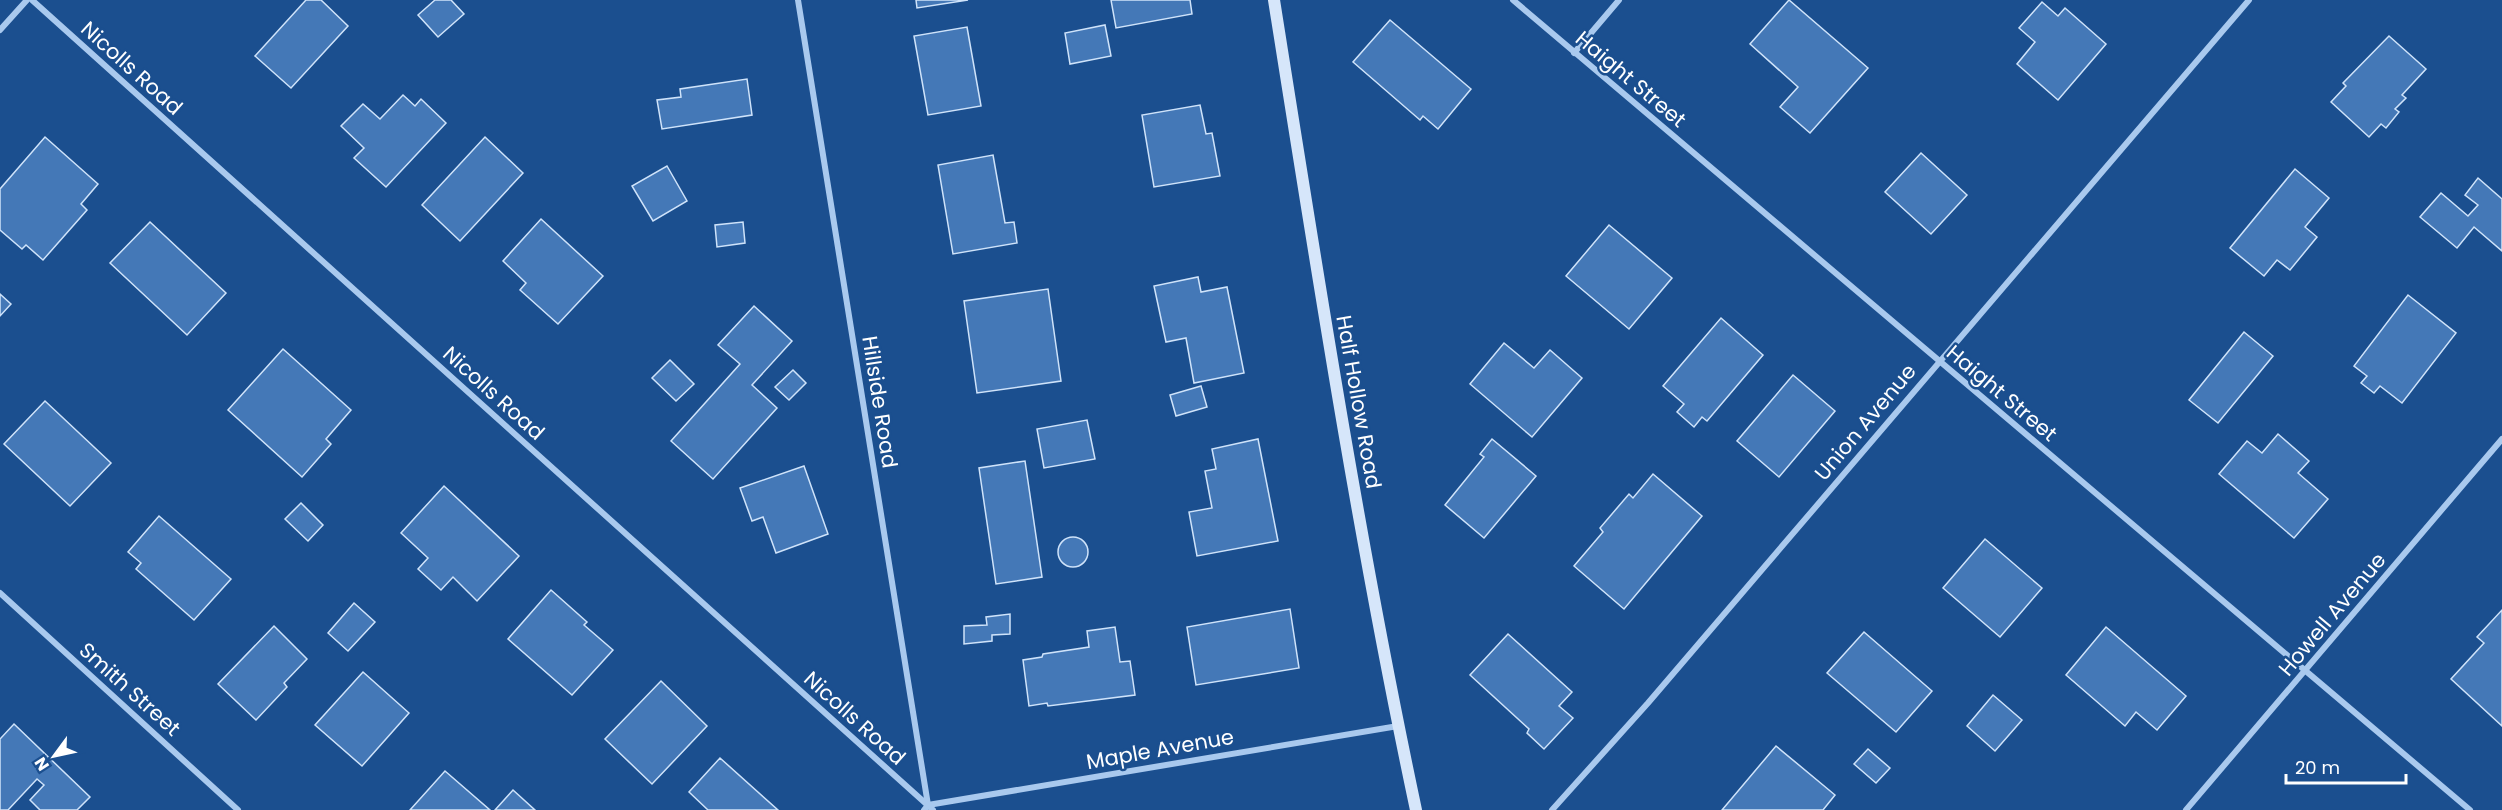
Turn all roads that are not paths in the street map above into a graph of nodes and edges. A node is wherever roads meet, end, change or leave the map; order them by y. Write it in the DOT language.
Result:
graph roads {
  1 [pos="27,0"];
  2 [pos="32,0"];
  3 [pos="798,0"];
  4 [pos="1274,0"];
  5 [pos="1513,0"];
  6 [pos="1619,0"];
  7 [pos="2248,0"];
  8 [pos="0,30"];
  9 [pos="1574,53"];
  10 [pos="1938,361"];
  11 [pos="2502,439"];
  12 [pos="0,593"];
  13 [pos="2306,670"];
  14 [pos="1398,726"];
  15 [pos="928,809"];
  16 [pos="238,810"];
  17 [pos="1416,810"];
  18 [pos="1552,810"];
  19 [pos="2186,810"];
  20 [pos="2470,810"];
  1 -- 8 [label="street"];
  2 -- 15 [label="street, Nicolls Road"];
  3 -- 15 [label="street, Hillside Road"];
  4 -- 14 [label="street, Half Hollow Road"];
  5 -- 9 [label="street, Haight Street"];
  6 -- 9 [label="street"];
  7 -- 10 [label="street, Union Avenue"];
  9 -- 10 [label="street, Haight Street"];
  10 -- 13 [label="street, Haight Street"];
  10 -- 18 [label="street, Union Avenue"];
  11 -- 13 [label="street, Howell Avenue"];
  12 -- 16 [label="street, Smith Street"];
  13 -- 19 [label="street, Howell Avenue"];
  13 -- 20 [label="street, Haight Street"];
  14 -- 15 [label="street, Maple Avenue"];
  14 -- 17 [label="street, Half Hollow Road"];
}
